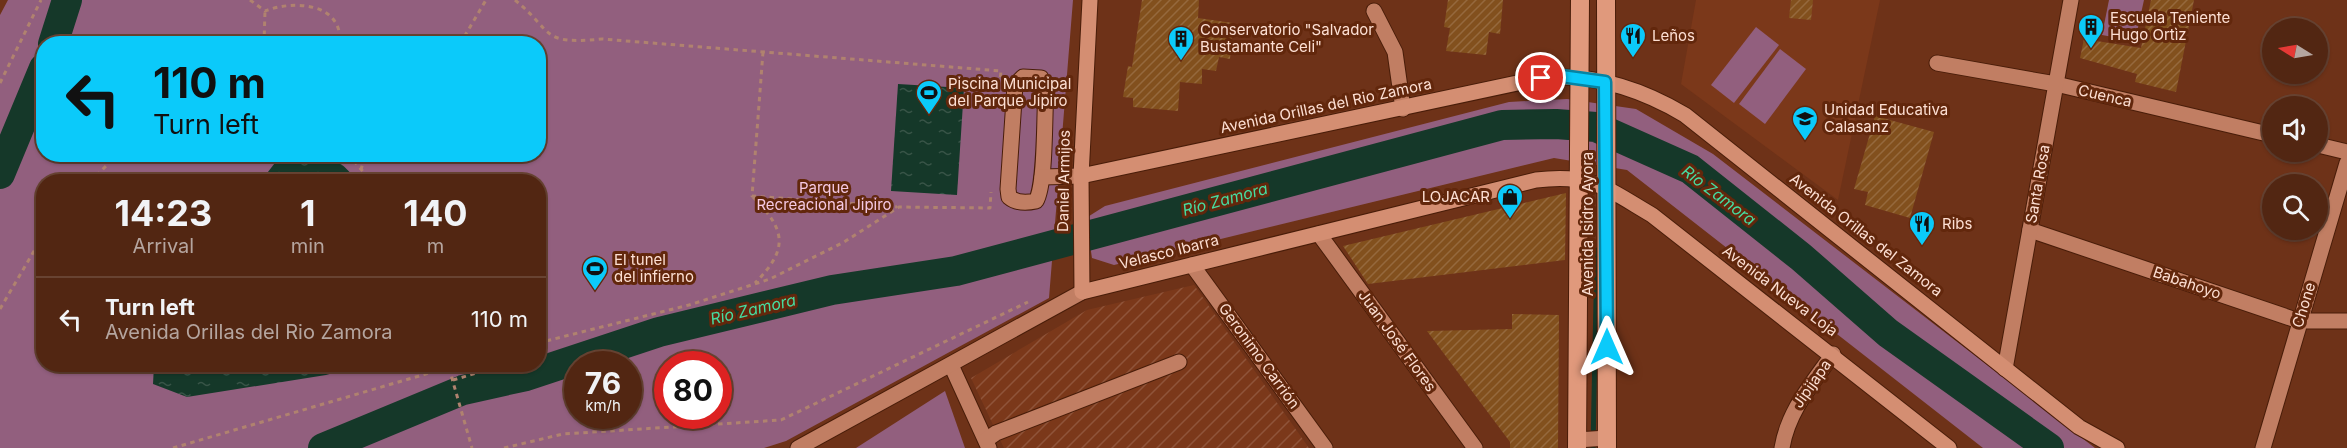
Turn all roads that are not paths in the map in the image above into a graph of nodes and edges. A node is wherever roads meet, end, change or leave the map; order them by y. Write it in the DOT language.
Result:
graph roads {
  1 [pos="1090,0"];
  2 [pos="1580,0"];
  3 [pos="1606,0"];
  4 [pos="2071,0"];
  5 [pos="1374,11"];
  6 [pos="1936,63"];
  7 [pos="1579,81"];
  8 [pos="2056,84"];
  9 [pos="1605,87"];
  10 [pos="1403,109"];
  11 [pos="2262,133"];
  12 [pos="2328,147"];
  13 [pos="2347,152"];
  14 [pos="2347,164"];
  15 [pos="1580,173"];
  16 [pos="1081,176"];
  17 [pos="1042,177"];
  18 [pos="1606,179"];
  19 [pos="2030,230"];
  20 [pos="1319,234"];
  21 [pos="1192,265"];
  22 [pos="1082,292"];
  23 [pos="2299,321"];
  24 [pos="2347,321"];
  25 [pos="1833,354"];
  26 [pos="1179,362"];
  27 [pos="951,365"];
  28 [pos="2005,369"];
  29 [pos="1607,443"];
  30 [pos="987,444"];
  31 [pos="1577,444"];
  32 [pos="798,448"];
  33 [pos="1325,448"];
  34 [pos="1475,448"];
  35 [pos="1782,448"];
  36 [pos="1949,448"];
  37 [pos="2117,448"];
  38 [pos="2263,448"];
  1 -- 16 [label="main road, Daniel Armijos"];
  2 -- 7 [label="highway, Avenida Isidro Ayora"];
  3 -- 9 [label="highway, Avenida Isidro Ayora"];
  4 -- 8 [label="street, Santa Rosa"];
  5 -- 10 [label="street"];
  6 -- 8 [label="street, Cuenca"];
  7 -- 9 [label="main road, Avenida Orillas del Zamora"];
  7 -- 10 [label="main road, Avenida Orillas del Rio Zamora"];
  7 -- 15 [label="highway, Avenida Isidro Ayora"];
  8 -- 11 [label="street, Cuenca"];
  8 -- 19 [label="street, Santa Rosa"];
  9 -- 18 [label="highway, Avenida Isidro Ayora"];
  9 -- 28 [label="main road, Avenida Orillas del Zamora"];
  10 -- 16 [label="main road, Avenida Orillas del Rio Zamora"];
  12 -- 13 [label="street"];
  14 -- 23 [label="street, Chone"];
  15 -- 18 [label="main road, Avenida Nueva Loja"];
  15 -- 20 [label="main road, Velasco Ibarra"];
  15 -- 31 [label="highway, Avenida Isidro Ayora"];
  16 -- 17 [label="street"];
  16 -- 22 [label="main road, Daniel Armijos"];
  17 -- 17 [label="street"];
  18 -- 25 [label="main road, Avenida Nueva Loja"];
  18 -- 29 [label="highway, Avenida Isidro Ayora"];
  19 -- 23 [label="street, Babahoyo"];
  19 -- 28 [label="street, Santa Rosa"];
  20 -- 21 [label="main road, Velasco Ibarra"];
  20 -- 34 [label="street, Juan José Flores"];
  21 -- 22 [label="main road, Velasco Ibarra"];
  21 -- 33 [label="street, Geronimo Carrión"];
  22 -- 27 [label="street, Velasco Ibarra"];
  23 -- 24 [label="street, Babahoyo"];
  23 -- 38 [label="street, Chone"];
  25 -- 35 [label="street, Jipijapa"];
  25 -- 36 [label="main road, Avenida Nueva Loja"];
  26 -- 30 [label="street"];
  27 -- 30 [label="street"];
  27 -- 32 [label="street, Velasco Ibarra"];
  28 -- 37 [label="main road, Avenida Orillas del Zamora"];
  29 -- 31 [label="street"];
}
